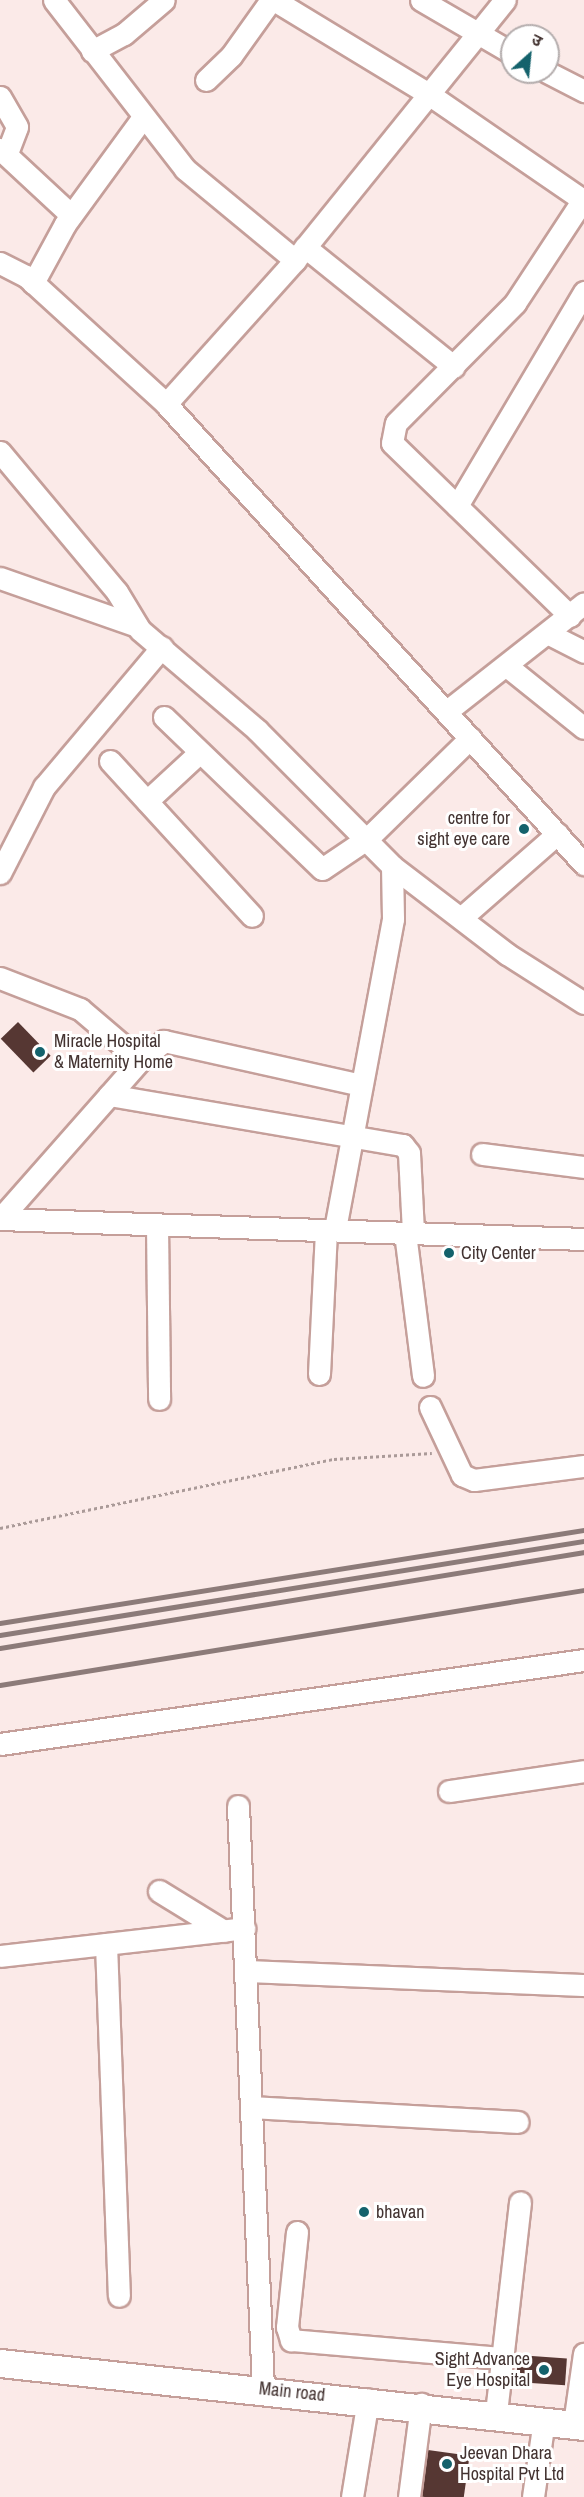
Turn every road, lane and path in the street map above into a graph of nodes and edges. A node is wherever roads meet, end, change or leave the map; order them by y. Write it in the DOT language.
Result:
graph roads {
  1 [pos="54,0"];
  2 [pos="164,0"];
  3 [pos="272,0"];
  4 [pos="421,0"];
  5 [pos="505,0"];
  6 [pos="477,35"];
  7 [pos="500,47"];
  8 [pos="92,51"];
  9 [pos="560,79"];
  10 [pos="206,80"];
  11 [pos="584,92"];
  12 [pos="430,95"];
  13 [pos="0,97"];
  14 [pos="143,117"];
  15 [pos="4,151"];
  16 [pos="583,201"];
  17 [pos="71,215"];
  18 [pos="300,253"];
  19 [pos="0,263"];
  20 [pos="33,283"];
  21 [pos="584,292"];
  22 [pos="454,367"];
  23 [pos="166,404"];
  24 [pos="0,452"];
  25 [pos="457,506"];
  26 [pos="0,578"];
  27 [pos="577,610"];
  28 [pos="137,626"];
  29 [pos="549,634"];
  30 [pos="162,647"];
  31 [pos="584,652"];
  32 [pos="508,667"];
  33 [pos="447,711"];
  34 [pos="164,717"];
  35 [pos="584,728"];
  36 [pos="471,738"];
  37 [pos="200,752"];
  38 [pos="110,761"];
  39 [pos="147,801"];
  40 [pos="557,834"];
  41 [pos="368,838"];
  42 [pos="5,845"];
  43 [pos="584,864"];
  44 [pos="392,866"];
  45 [pos="0,873"];
  46 [pos="252,916"];
  47 [pos="461,918"];
  48 [pos="0,978"];
  49 [pos="584,1003"];
  50 [pos="140,1060"];
  51 [pos="362,1084"];
  52 [pos="109,1095"];
  53 [pos="352,1138"];
  54 [pos="482,1154"];
  55 [pos="584,1167"];
  56 [pos="0,1219"];
  57 [pos="156,1225"];
  58 [pos="331,1230"];
  59 [pos="409,1233"];
  60 [pos="584,1239"];
  61 [pos="319,1374"];
  62 [pos="423,1376"];
  63 [pos="159,1399"];
  64 [pos="430,1407"];
  65 [pos="447,1450"];
  66 [pos="584,1466"];
  67 [pos="0,1528"];
  68 [pos="584,1660"];
  69 [pos="0,1744"];
  70 [pos="584,1771"];
  71 [pos="449,1791"];
  72 [pos="238,1806"];
  73 [pos="159,1891"];
  74 [pos="234,1929"];
  75 [pos="106,1944"];
  76 [pos="0,1956"];
  77 [pos="246,1971"];
  78 [pos="584,1984"];
  79 [pos="252,2107"];
  80 [pos="518,2122"];
  81 [pos="520,2202"];
  82 [pos="297,2232"];
  83 [pos="119,2296"];
  84 [pos="584,2354"];
  85 [pos="502,2358"];
  86 [pos="0,2363"];
  87 [pos="263,2389"];
  88 [pos="368,2399"];
  89 [pos="421,2404"];
  90 [pos="496,2413"];
  91 [pos="544,2420"];
  92 [pos="579,2425"];
  93 [pos="352,2497"];
  94 [pos="410,2497"];
  95 [pos="533,2497"];
  1 -- 8 [label="street"];
  2 -- 8 [label="street"];
  3 -- 10 [label="street"];
  3 -- 12 [label="street"];
  4 -- 6 [label="street"];
  5 -- 6 [label="street"];
  6 -- 7 [label="street"];
  6 -- 12 [label="street"];
  8 -- 14 [label="street"];
  9 -- 11 [label="street"];
  12 -- 16 [label="street"];
  12 -- 18 [label="street"];
  13 -- 15 [label="street"];
  14 -- 17 [label="street"];
  14 -- 18 [label="street"];
  15 -- 17 [label="street"];
  16 -- 22 [label="street"];
  17 -- 20 [label="street"];
  18 -- 22 [label="street"];
  18 -- 23 [label="street"];
  19 -- 20 [label="street"];
  20 -- 23 [label="street"];
  21 -- 25 [label="street"];
  22 -- 25 [label="street"];
  23 -- 33 [label="street"];
  24 -- 28 [label="street"];
  25 -- 27 [label="street"];
  26 -- 28 [label="street"];
  27 -- 29 [label="street"];
  28 -- 30 [label="street"];
  29 -- 31 [label="street"];
  29 -- 32 [label="street"];
  30 -- 41 [label="street"];
  30 -- 42 [label="street"];
  32 -- 33 [label="street"];
  32 -- 35 [label="street"];
  33 -- 36 [label="street"];
  34 -- 37 [label="street"];
  36 -- 40 [label="street"];
  36 -- 41 [label="street"];
  37 -- 39 [label="street"];
  37 -- 41 [label="street"];
  38 -- 39 [label="street"];
  39 -- 46 [label="street"];
  40 -- 43 [label="street"];
  40 -- 47 [label="street"];
  41 -- 44 [label="street"];
  42 -- 45 [label="street"];
  44 -- 47 [label="street"];
  44 -- 51 [label="street"];
  47 -- 49 [label="street"];
  48 -- 50 [label="street"];
  50 -- 51 [label="street"];
  50 -- 52 [label="street"];
  51 -- 53 [label="street"];
  52 -- 53 [label="street"];
  52 -- 56 [label="street"];
  53 -- 58 [label="street"];
  53 -- 59 [label="street"];
  54 -- 55 [label="street"];
  56 -- 57 [label="street"];
  57 -- 58 [label="street"];
  57 -- 63 [label="street"];
  58 -- 59 [label="street"];
  58 -- 61 [label="street"];
  59 -- 60 [label="street"];
  59 -- 62 [label="street"];
  64 -- 65 [label="street"];
  65 -- 66 [label="street"];
  65 -- 67 [label="path"];
  68 -- 69 [label="street"];
  70 -- 71 [label="street"];
  72 -- 74 [label="street"];
  73 -- 74 [label="street"];
  74 -- 75 [label="street"];
  74 -- 77 [label="street"];
  75 -- 76 [label="street"];
  75 -- 83 [label="street"];
  77 -- 78 [label="street"];
  77 -- 79 [label="street"];
  79 -- 80 [label="street"];
  79 -- 87 [label="street"];
  81 -- 85 [label="street"];
  82 -- 85 [label="street"];
  84 -- 92 [label="street"];
  85 -- 90 [label="street"];
  86 -- 87 [label="main road, Main road"];
  87 -- 88 [label="main road, Main road"];
  88 -- 89 [label="main road, Main road"];
  88 -- 93 [label="street"];
  89 -- 90 [label="main road, Main road"];
  89 -- 94 [label="street"];
  90 -- 91 [label="main road, Main road"];
  91 -- 92 [label="main road, Main road"];
  91 -- 95 [label="street"];
}
